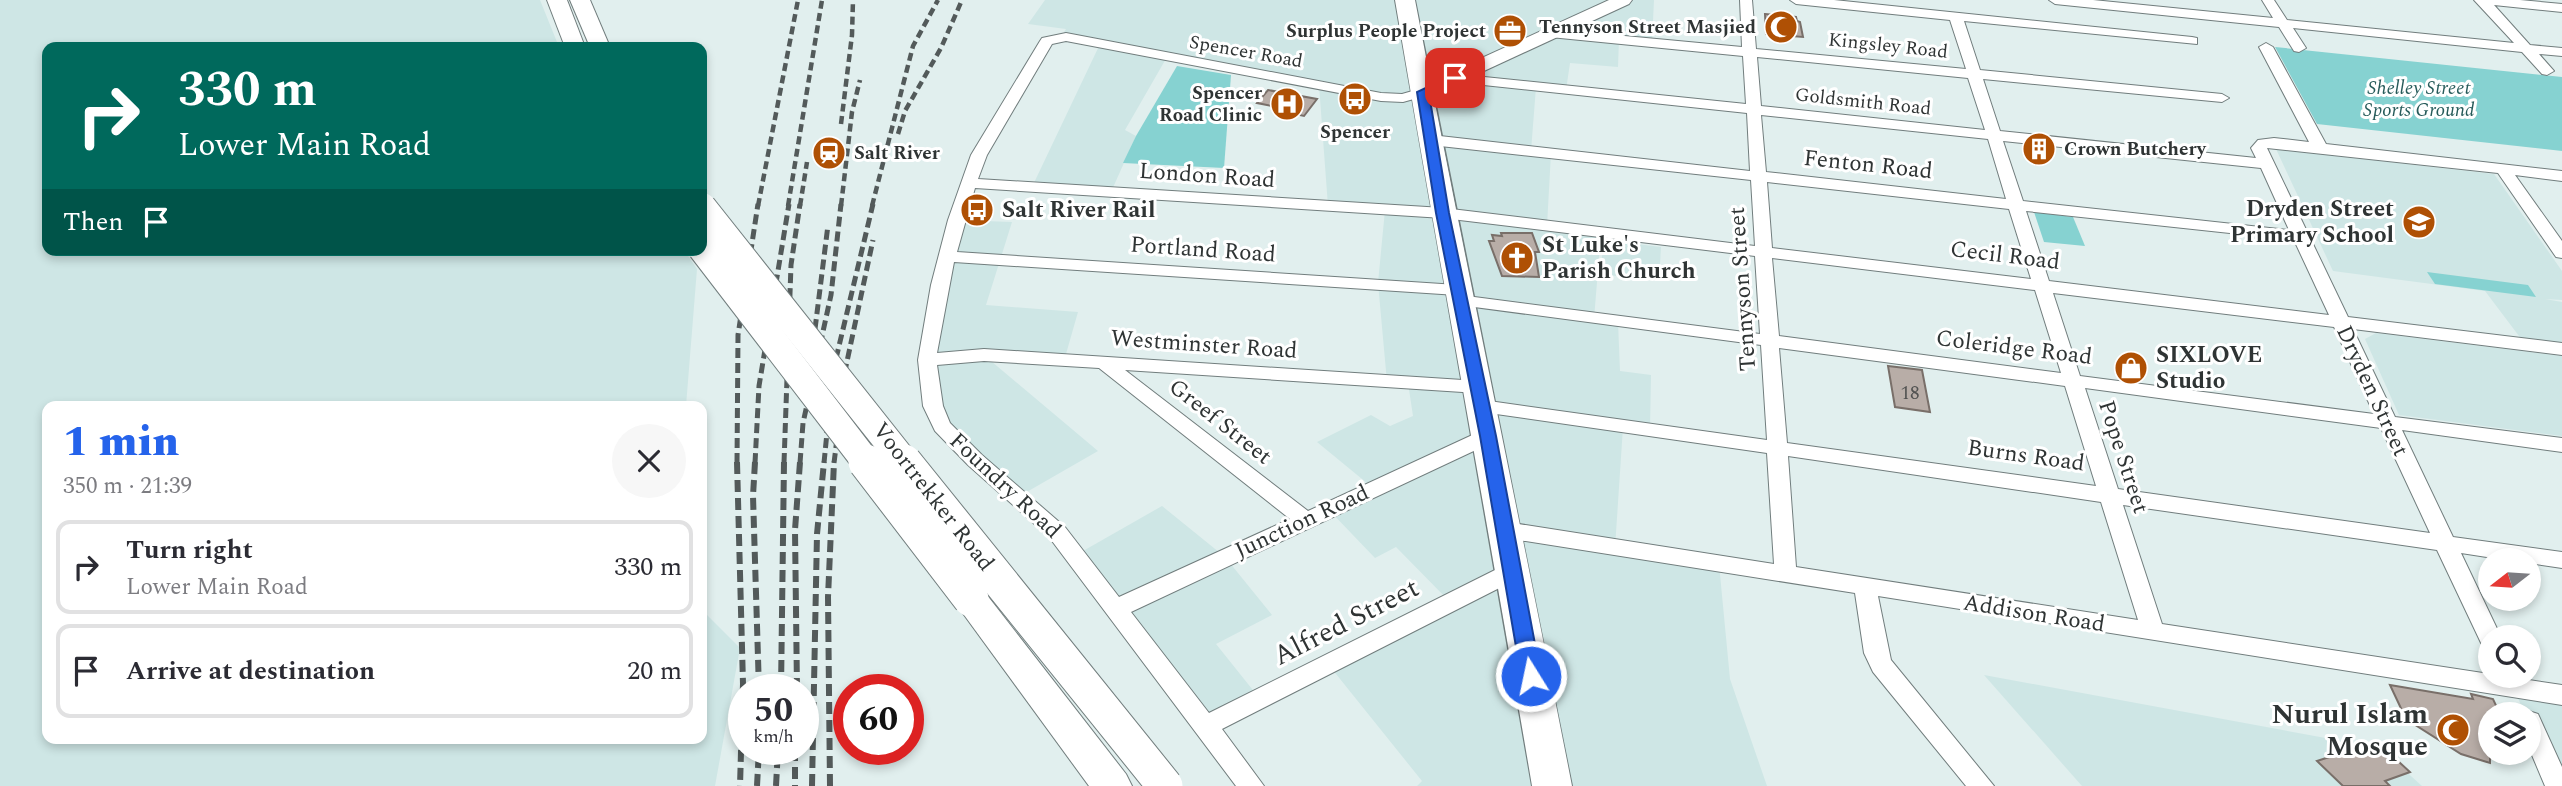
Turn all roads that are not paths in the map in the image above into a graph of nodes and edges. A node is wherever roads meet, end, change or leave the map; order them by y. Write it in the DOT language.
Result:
graph roads {
  1 [pos="557,0"];
  2 [pos="580,0"];
  3 [pos="1405,0"];
  4 [pos="1623,0"];
  5 [pos="1746,0"];
  6 [pos="1796,0"];
  7 [pos="2055,0"];
  8 [pos="2268,0"];
  9 [pos="2481,0"];
  10 [pos="2562,8"];
  11 [pos="1957,11"];
  12 [pos="2283,23"];
  13 [pos="1550,33"];
  14 [pos="1061,37"];
  15 [pos="2192,41"];
  16 [pos="573,42"];
  17 [pos="598,42"];
  18 [pos="2266,47"];
  19 [pos="2299,48"];
  20 [pos="2526,48"];
  21 [pos="1750,52"];
  22 [pos="2562,52"];
  23 [pos="2547,71"];
  24 [pos="1973,74"];
  25 [pos="1455,78"];
  26 [pos="1423,92"];
  27 [pos="2222,99"];
  28 [pos="1755,110"];
  29 [pos="1992,135"];
  30 [pos="1431,140"];
  31 [pos="2320,148"];
  32 [pos="2266,164"];
  33 [pos="2503,169"];
  34 [pos="1760,176"];
  35 [pos="2562,176"];
  36 [pos="969,183"];
  37 [pos="2014,205"];
  38 [pos="707,213"];
  39 [pos="1443,213"];
  40 [pos="2299,236"];
  41 [pos="1765,252"];
  42 [pos="2562,253"];
  43 [pos="707,255"];
  44 [pos="947,256"];
  45 [pos="2043,285"];
  46 [pos="1458,295"];
  47 [pos="2339,321"];
  48 [pos="1771,341"];
  49 [pos="2562,349"];
  50 [pos="927,360"];
  51 [pos="1104,363"];
  52 [pos="2072,380"];
  53 [pos="1480,397"];
  54 [pos="2386,422"];
  55 [pos="1488,436"];
  56 [pos="2562,445"];
  57 [pos="1778,448"];
  58 [pos="2109,495"];
  59 [pos="1306,520"];
  60 [pos="1506,530"];
  61 [pos="2445,543"];
  62 [pos="2562,559"];
  63 [pos="1513,571"];
  64 [pos="1786,575"];
  65 [pos="1865,588"];
  66 [pos="1117,608"];
  67 [pos="2483,625"];
  68 [pos="2152,632"];
  69 [pos="2478,677"];
  70 [pos="2536,688"];
  71 [pos="2562,695"];
  72 [pos="1206,726"];
  73 [pos="2541,748"];
  74 [pos="1112,786"];
  75 [pos="1165,786"];
  76 [pos="1251,786"];
  77 [pos="1552,786"];
  78 [pos="1981,786"];
  79 [pos="2558,786"];
  1 -- 16 [label="main road"];
  2 -- 17 [label="main road"];
  3 -- 26 [label="main road"];
  4 -- 13 [label="street"];
  5 -- 21 [label="street, Tennyson Street"];
  6 -- 11 [label="street"];
  7 -- 12 [label="street"];
  8 -- 12 [label="street"];
  9 -- 10 [label="street"];
  9 -- 20 [label="street"];
  11 -- 15 [label="street"];
  11 -- 24 [label="street, Pope Street"];
  12 -- 19 [label="street"];
  12 -- 20 [label="street"];
  13 -- 21 [label="street, Kingsley Road"];
  13 -- 25 [label="street"];
  14 -- 26 [label="street, Spencer Road"];
  14 -- 36 [label="street, Foundry Road"];
  18 -- 31 [label="street"];
  20 -- 22 [label="street"];
  20 -- 23 [label="street"];
  21 -- 24 [label="street, Kingsley Road"];
  21 -- 28 [label="street, Tennyson Street"];
  24 -- 27 [label="street, Kingsley Road"];
  24 -- 29 [label="street, Pope Street"];
  25 -- 26 [label="street"];
  25 -- 28 [label="street, Goldsmith Road"];
  26 -- 30 [label="main road"];
  28 -- 29 [label="street, Goldsmith Road"];
  28 -- 34 [label="street, Tennyson Street"];
  29 -- 32 [label="street, Goldsmith Road"];
  29 -- 37 [label="street, Pope Street"];
  30 -- 34 [label="street, Fenton Road"];
  30 -- 39 [label="main road"];
  31 -- 32 [label="street, Dryden Street"];
  31 -- 33 [label="street"];
  32 -- 40 [label="street, Dryden Street"];
  33 -- 35 [label="street"];
  33 -- 42 [label="street"];
  34 -- 37 [label="street, Fenton Road"];
  34 -- 41 [label="street, Tennyson Street"];
  36 -- 39 [label="street, London Road"];
  36 -- 44 [label="street, Foundry Road"];
  37 -- 40 [label="street, Fenton Road"];
  37 -- 45 [label="street, Pope Street"];
  38 -- 75 [label="main road, Voortrekker Road, bridge"];
  39 -- 41 [label="street, Cecil Road"];
  39 -- 46 [label="main road"];
  40 -- 47 [label="street, Dryden Street"];
  41 -- 45 [label="street, Cecil Road"];
  41 -- 48 [label="street, Tennyson Street"];
  43 -- 74 [label="main road, Voortrekker Road, bridge"];
  44 -- 46 [label="street, Portland Road"];
  44 -- 50 [label="street, Foundry Road"];
  45 -- 47 [label="street, Cecil Road"];
  45 -- 52 [label="street, Pope Street"];
  46 -- 48 [label="street, Coleridge Road"];
  46 -- 53 [label="main road"];
  47 -- 49 [label="street, Cecil Road"];
  47 -- 54 [label="street, Dryden Street"];
  48 -- 52 [label="street, Coleridge Road"];
  48 -- 57 [label="street, Tennyson Street"];
  50 -- 51 [label="street, Westminster Road"];
  50 -- 66 [label="street, Foundry Road"];
  51 -- 53 [label="street, Westminster Road"];
  51 -- 59 [label="street, Greef Street"];
  52 -- 54 [label="street, Coleridge Road"];
  52 -- 58 [label="street, Pope Street"];
  53 -- 55 [label="main road"];
  53 -- 57 [label="street, Burns Road"];
  54 -- 56 [label="street, Coleridge Road"];
  54 -- 61 [label="street, Dryden Street"];
  55 -- 59 [label="street, Junction Road"];
  55 -- 60 [label="main road"];
  57 -- 58 [label="street, Burns Road"];
  57 -- 64 [label="street, Tennyson Street"];
  58 -- 61 [label="street, Burns Road"];
  58 -- 68 [label="street, Pope Street"];
  59 -- 66 [label="street, Junction Road"];
  60 -- 63 [label="main road"];
  60 -- 64 [label="street, Addison Road"];
  61 -- 62 [label="street, Burns Road"];
  61 -- 67 [label="street, Dryden Street"];
  63 -- 72 [label="street, Alfred Street"];
  63 -- 77 [label="main road"];
  64 -- 65 [label="street, Addison Road"];
  65 -- 68 [label="street, Addison Road"];
  65 -- 78 [label="street"];
  66 -- 72 [label="street, Foundry Road"];
  68 -- 69 [label="street, Addison Road"];
  70 -- 71 [label="street, Addison Road"];
  72 -- 76 [label="street, Foundry Road"];
  73 -- 79 [label="street"];
}
